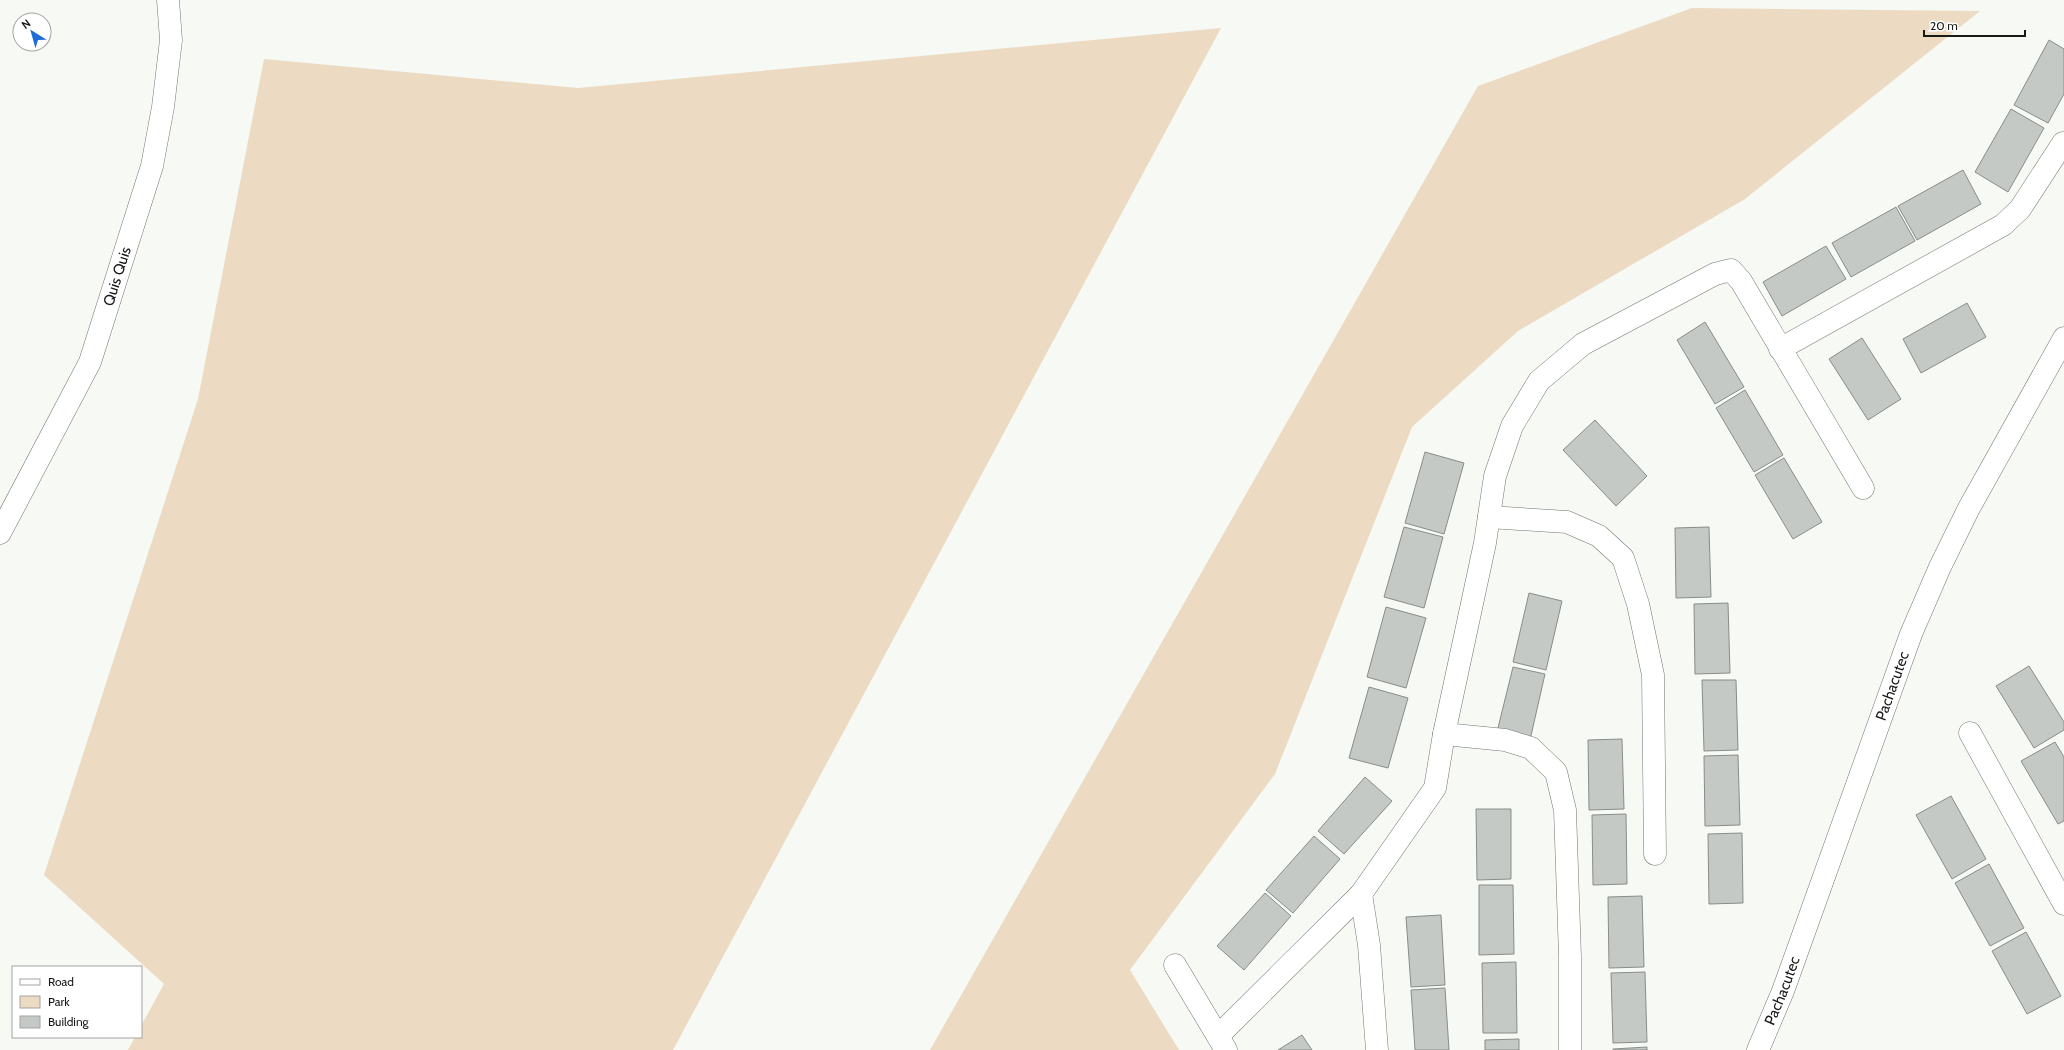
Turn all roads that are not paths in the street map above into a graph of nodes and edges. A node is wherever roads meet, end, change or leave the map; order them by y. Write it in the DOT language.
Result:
graph roads {
  1 [pos="168,0"];
  2 [pos="2063,143"];
  3 [pos="2064,338"];
  4 [pos="1780,348"];
  5 [pos="1863,488"];
  6 [pos="1489,517"];
  7 [pos="0,534"];
  8 [pos="1970,733"];
  9 [pos="1444,734"];
  10 [pos="1655,854"];
  11 [pos="1361,894"];
  12 [pos="2064,904"];
  13 [pos="1175,965"];
  14 [pos="1222,1043"];
  15 [pos="1377,1050"];
  16 [pos="1570,1050"];
  17 [pos="1758,1050"];
  1 -- 7 [label="street, Quis Quis"];
  2 -- 4 [label="street"];
  3 -- 17 [label="street, Pachacutec"];
  4 -- 5 [label="street"];
  4 -- 6 [label="street"];
  6 -- 9 [label="street"];
  6 -- 10 [label="street"];
  8 -- 12 [label="street"];
  9 -- 11 [label="street"];
  9 -- 16 [label="street"];
  11 -- 14 [label="street"];
  11 -- 15 [label="street"];
  13 -- 14 [label="street"];
}
